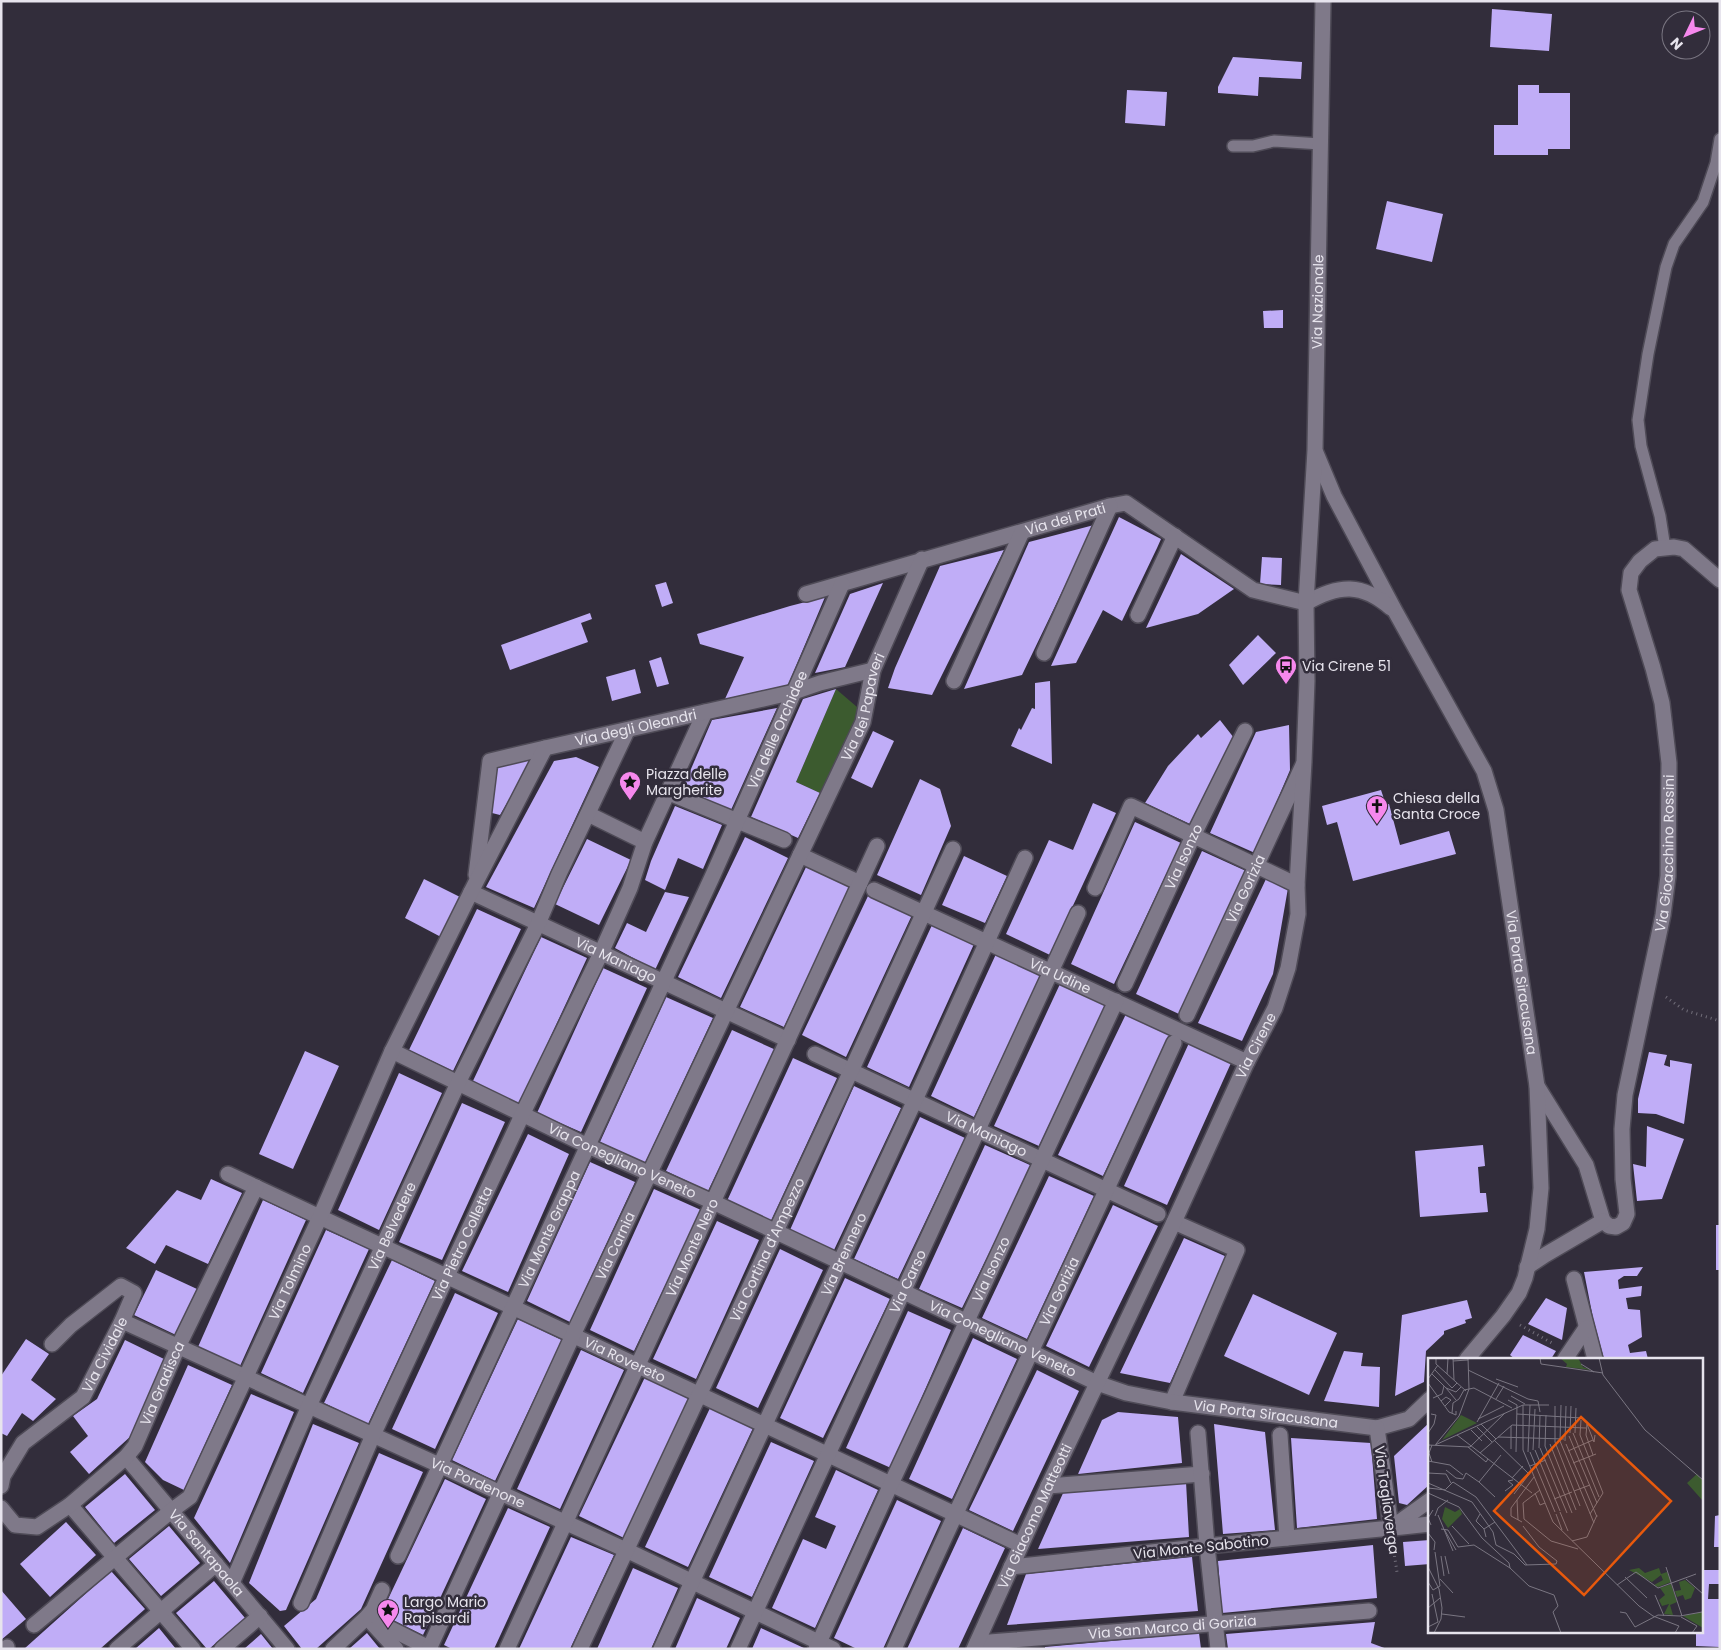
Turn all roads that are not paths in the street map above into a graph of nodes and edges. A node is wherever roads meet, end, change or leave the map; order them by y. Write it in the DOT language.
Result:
graph roads {
  1 [pos="1323,1"];
  2 [pos="1720,139"];
  3 [pos="1321,144"];
  4 [pos="1233,146"];
  5 [pos="1315,450"];
  6 [pos="1110,506"];
  7 [pos="1022,532"];
  8 [pos="1176,536"];
  9 [pos="1665,548"];
  10 [pos="922,559"];
  11 [pos="1720,580"];
  12 [pos="842,584"];
  13 [pos="806,594"];
  14 [pos="1306,603"];
  15 [pos="1395,611"];
  16 [pos="1138,615"];
  17 [pos="1044,653"];
  18 [pos="874,670"];
  19 [pos="954,681"];
  20 [pos="1307,681"];
  21 [pos="794,692"];
  22 [pos="705,712"];
  23 [pos="627,731"];
  24 [pos="1245,732"];
  25 [pos="546,748"];
  26 [pos="1304,762"];
  27 [pos="673,795"];
  28 [pos="588,814"];
  29 [pos="738,821"];
  30 [pos="1193,836"];
  31 [pos="784,840"];
  32 [pos="645,842"];
  33 [pos="877,846"];
  34 [pos="953,849"];
  35 [pos="800,855"];
  36 [pos="1025,858"];
  37 [pos="1257,866"];
  38 [pos="713,875"];
  39 [pos="860,883"];
  40 [pos="1297,885"];
  41 [pos="473,888"];
  42 [pos="1095,888"];
  43 [pos="874,890"];
  44 [pos="923,913"];
  45 [pos="1078,913"];
  46 [pos="538,924"];
  47 [pos="986,942"];
  48 [pos="602,953"];
  49 [pos="1051,972"];
  50 [pos="663,982"];
  51 [pos="1125,984"];
  52 [pos="1116,1001"];
  53 [pos="726,1011"];
  54 [pos="1187,1016"];
  55 [pos="788,1040"];
  56 [pos="1174,1043"];
  57 [pos="392,1051"];
  58 [pos="815,1054"];
  59 [pos="1247,1062"];
  60 [pos="851,1071"];
  61 [pos="458,1083"];
  62 [pos="1538,1086"];
  63 [pos="915,1100"];
  64 [pos="523,1113"];
  65 [pos="978,1130"];
  66 [pos="588,1146"];
  67 [pos="1043,1160"];
  68 [pos="650,1173"];
  69 [pos="228,1174"];
  70 [pos="256,1187"];
  71 [pos="1107,1190"];
  72 [pos="713,1202"];
  73 [pos="1158,1214"];
  74 [pos="320,1217"];
  75 [pos="1603,1221"];
  76 [pos="1174,1222"];
  77 [pos="775,1232"];
  78 [pos="383,1246"];
  79 [pos="840,1262"];
  80 [pos="1527,1267"];
  81 [pos="447,1276"];
  82 [pos="1574,1279"];
  83 [pos="903,1292"];
  84 [pos="514,1307"];
  85 [pos="122,1321"];
  86 [pos="967,1322"];
  87 [pos="1586,1328"];
  88 [pos="574,1335"];
  89 [pos="52,1344"];
  90 [pos="178,1347"];
  91 [pos="1031,1352"];
  92 [pos="1567,1356"];
  93 [pos="1468,1358"];
  94 [pos="1595,1358"];
  95 [pos="637,1365"];
  96 [pos="245,1377"];
  97 [pos="1097,1383"];
  98 [pos="699,1394"];
  99 [pos="1428,1401"];
  100 [pos="1172,1402"];
  101 [pos="309,1406"];
  102 [pos="764,1424"];
  103 [pos="1377,1428"];
  104 [pos="1198,1433"];
  105 [pos="373,1435"];
  106 [pos="1280,1435"];
  107 [pos="828,1454"];
  108 [pos="126,1457"];
  109 [pos="439,1466"];
  110 [pos="1202,1474"];
  111 [pos="891,1484"];
  112 [pos="1,1486"];
  113 [pos="1048,1486"];
  114 [pos="500,1493"];
  115 [pos="1428,1501"];
  116 [pos="70,1505"];
  117 [pos="1,1508"];
  118 [pos="171,1511"];
  119 [pos="954,1513"];
  120 [pos="565,1522"];
  121 [pos="1428,1524"];
  122 [pos="1391,1528"];
  123 [pos="1287,1538"];
  124 [pos="1021,1544"];
  125 [pos="1207,1546"];
  126 [pos="626,1550"];
  127 [pos="398,1556"];
  128 [pos="115,1558"];
  129 [pos="216,1564"];
  130 [pos="1011,1567"];
  131 [pos="692,1582"];
  132 [pos="232,1583"];
  133 [pos="382,1590"];
  134 [pos="301,1603"];
  135 [pos="1369,1610"];
  136 [pos="161,1612"];
  137 [pos="756,1612"];
  138 [pos="260,1616"];
  139 [pos="367,1617"];
  140 [pos="1215,1623"];
  141 [pos="34,1625"];
  142 [pos="1039,1643"];
  143 [pos="431,1646"];
  144 [pos="975,1646"];
  145 [pos="823,1647"];
  146 [pos="117,1649"];
  147 [pos="193,1649"];
  148 [pos="222,1649"];
  149 [pos="288,1649"];
  150 [pos="333,1649"];
  151 [pos="396,1649"];
  152 [pos="507,1649"];
  153 [pos="580,1649"];
  154 [pos="661,1649"];
  155 [pos="738,1649"];
  156 [pos="894,1649"];
  157 [pos="1218,1649"];
  1 -- 3 [label="street, Via Nazionale"];
  2 -- 9 [label="lane"];
  3 -- 4 [label="lane"];
  3 -- 5 [label="street, Via Nazionale"];
  5 -- 14 [label="street, Via Nazionale"];
  5 -- 15 [label="street, Via Porta Siracusana"];
  6 -- 7 [label="street, Via dei Prati"];
  6 -- 8 [label="street, Via dei Prati"];
  6 -- 17 [label="street"];
  7 -- 10 [label="street, Via dei Prati"];
  7 -- 19 [label="street"];
  8 -- 14 [label="street, Via dei Prati"];
  8 -- 16 [label="street"];
  9 -- 11 [label="street"];
  9 -- 75 [label="street, Via Gioacchino Rossini"];
  10 -- 12 [label="street, Via dei Prati"];
  10 -- 18 [label="street, Via dei Papaveri"];
  12 -- 13 [label="street, Via dei Prati"];
  12 -- 21 [label="street, Via delle Orchidee"];
  14 -- 15 [label="street"];
  14 -- 20 [label="street, Via Nazionale"];
  15 -- 62 [label="street, Via Porta Siracusana"];
  18 -- 21 [label="street, Via degli Oleandri"];
  18 -- 35 [label="street, Via dei Papaveri"];
  20 -- 26 [label="street, Via Cirene"];
  21 -- 22 [label="street, Via degli Oleandri"];
  21 -- 29 [label="street, Via delle Orchidee"];
  22 -- 23 [label="street, Via degli Oleandri"];
  22 -- 27 [label="street, Via Pietro Colletta"];
  23 -- 25 [label="street, Via degli Oleandri"];
  23 -- 28 [label="street, Via Belvedere"];
  24 -- 30 [label="street, Via Isonzo"];
  25 -- 41 [label="street"];
  25 -- 41 [label="street, Via degli Oleandri"];
  26 -- 37 [label="street, Via Gorizia"];
  26 -- 40 [label="street, Via Cirene"];
  27 -- 29 [label="street"];
  27 -- 32 [label="street, Via Pietro Colletta"];
  28 -- 32 [label="street"];
  28 -- 46 [label="street, Via Belvedere"];
  29 -- 31 [label="street"];
  29 -- 38 [label="street, Via delle Orchidee"];
  30 -- 37 [label="street"];
  30 -- 42 [label="street"];
  30 -- 51 [label="street, Via Isonzo"];
  32 -- 48 [label="street, Via Pietro Colletta"];
  33 -- 39 [label="street, Via Monte Nero"];
  34 -- 44 [label="street, Via Cortina d'Ampezzo"];
  35 -- 39 [label="street"];
  35 -- 53 [label="street, Via Carnia"];
  36 -- 47 [label="street, Via Brennero"];
  37 -- 40 [label="street"];
  37 -- 54 [label="street, Via Gorizia"];
  38 -- 50 [label="street, Via Monte Grappa"];
  39 -- 55 [label="street, Via Monte Nero"];
  40 -- 59 [label="street, Via Cirene"];
  41 -- 46 [label="street, Via Maniago"];
  41 -- 57 [label="street, Via Tolmino"];
  43 -- 44 [label="street, Via Udine"];
  44 -- 47 [label="street, Via Udine"];
  44 -- 60 [label="street, Via Cortina d'Ampezzo"];
  45 -- 49 [label="street, Via Carso"];
  46 -- 48 [label="street, Via Maniago"];
  46 -- 61 [label="street, Via Belvedere"];
  47 -- 49 [label="street, Via Udine"];
  47 -- 63 [label="street, Via Brennero"];
  48 -- 50 [label="street, Via Maniago"];
  48 -- 64 [label="street, Via Pietro Colletta"];
  49 -- 52 [label="street, Via Udine"];
  49 -- 65 [label="street, Via Carso"];
  50 -- 53 [label="street, Via Maniago"];
  50 -- 66 [label="street, Via Monte Grappa"];
  52 -- 59 [label="street, Via Udine"];
  52 -- 67 [label="street, Via Isonzo"];
  53 -- 55 [label="street, Via Maniago"];
  53 -- 68 [label="street, Via Carnia"];
  55 -- 72 [label="street, Via Monte Nero"];
  56 -- 71 [label="street, Via Gorizia"];
  57 -- 61 [label="street, Via Conegliano Veneto"];
  57 -- 74 [label="street, Via Tolmino"];
  58 -- 60 [label="street, Via Maniago"];
  59 -- 76 [label="street, Via Cirene"];
  60 -- 63 [label="street, Via Maniago"];
  60 -- 77 [label="street, Via Cortina d'Ampezzo"];
  61 -- 64 [label="street, Via Conegliano Veneto"];
  61 -- 78 [label="street, Via Belvedere"];
  62 -- 75 [label="street"];
  62 -- 80 [label="street, Via Porta Siracusana"];
  63 -- 65 [label="street, Via Maniago"];
  63 -- 79 [label="street, Via Brennero"];
  64 -- 66 [label="street, Via Conegliano Veneto"];
  64 -- 81 [label="street, Via Pietro Colletta"];
  65 -- 67 [label="street, Via Maniago"];
  65 -- 83 [label="street, Via Carso"];
  66 -- 68 [label="street, Via Conegliano Veneto"];
  66 -- 84 [label="street, Via Monte Grappa"];
  67 -- 71 [label="street, Via Maniago"];
  67 -- 86 [label="street, Via Isonzo"];
  68 -- 72 [label="street, Via Conegliano Veneto"];
  68 -- 88 [label="street, Via Carnia"];
  69 -- 70 [label="street, Via Rovereto"];
  70 -- 74 [label="street, Via Rovereto"];
  70 -- 90 [label="street, Via Gradisca"];
  71 -- 73 [label="street, Via Maniago"];
  71 -- 91 [label="street, Via Gorizia"];
  72 -- 77 [label="street, Via Conegliano Veneto"];
  72 -- 95 [label="street, Via Monte Nero"];
  74 -- 78 [label="street, Via Rovereto"];
  74 -- 96 [label="street, Via Tolmino"];
  75 -- 80 [label="street"];
  76 -- 97 [label="street, Via Cirene"];
  76 -- 100 [label="street"];
  77 -- 79 [label="street, Via Conegliano Veneto"];
  77 -- 98 [label="street, Via Cortina d'Ampezzo"];
  78 -- 81 [label="street, Via Rovereto"];
  78 -- 101 [label="street, Via Belvedere"];
  79 -- 83 [label="street, Via Conegliano Veneto"];
  79 -- 102 [label="street, Via Brennero"];
  80 -- 93 [label="street, Via Porta Siracusana"];
  81 -- 84 [label="street, Via Rovereto"];
  81 -- 105 [label="street, Via Pietro Colletta"];
  82 -- 87 [label="street"];
  83 -- 86 [label="street, Via Conegliano Veneto"];
  83 -- 107 [label="street, Via Carso"];
  84 -- 88 [label="street, Via Rovereto"];
  84 -- 109 [label="street, Via Monte Grappa"];
  85 -- 89 [label="street, Via Cividale"];
  85 -- 90 [label="street, Via Pordenone"];
  85 -- 112 [label="street, Via Cividale"];
  86 -- 91 [label="street, Via Conegliano Veneto"];
  86 -- 111 [label="street, Via Isonzo"];
  87 -- 92 [label="street"];
  87 -- 94 [label="street"];
  88 -- 95 [label="street, Via Rovereto"];
  88 -- 114 [label="street, Via Carnia"];
  90 -- 96 [label="street, Via Pordenone"];
  90 -- 108 [label="street, Via Gradisca"];
  91 -- 97 [label="street, Via Conegliano Veneto"];
  91 -- 119 [label="street, Via Gorizia"];
  95 -- 98 [label="street, Via Rovereto"];
  95 -- 120 [label="street, Via Monte Nero"];
  96 -- 101 [label="street, Via Pordenone"];
  96 -- 118 [label="street, Via Tolmino"];
  97 -- 100 [label="street, Via Porta Siracusana"];
  97 -- 113 [label="street, Via Giacomo Matteotti"];
  98 -- 102 [label="street, Via Rovereto"];
  98 -- 126 [label="street, Via Cortina d'Ampezzo"];
  99 -- 103 [label="street, Via Porta Siracusana"];
  100 -- 103 [label="street, Via Porta Siracusana"];
  101 -- 105 [label="street, Via Pordenone"];
  101 -- 132 [label="street, Via Belvedere"];
  102 -- 107 [label="street, Via Rovereto"];
  102 -- 131 [label="street, Via Brennero"];
  103 -- 122 [label="street, Via Tagliaverga"];
  104 -- 110 [label="street"];
  105 -- 109 [label="street, Via Pordenone"];
  105 -- 134 [label="street, Via Pietro Colletta"];
  106 -- 123 [label="street"];
  107 -- 111 [label="street, Via Rovereto"];
  107 -- 137 [label="street, Via Carso"];
  108 -- 116 [label="street, Via Gradisca"];
  108 -- 118 [label="street, Via Santapaola"];
  109 -- 114 [label="street, Via Pordenone"];
  109 -- 127 [label="street, Via Monte Grappa"];
  110 -- 113 [label="street"];
  110 -- 125 [label="street"];
  111 -- 119 [label="street, Via Rovereto"];
  111 -- 145 [label="street, Via Isonzo"];
  113 -- 124 [label="street, Via Giacomo Matteotti"];
  114 -- 120 [label="street, Via Pordenone"];
  114 -- 143 [label="street, Via Carnia"];
  115 -- 122 [label="street"];
  116 -- 117 [label="street, Via Gradisca"];
  116 -- 128 [label="street"];
  118 -- 128 [label="street, Via Tolmino"];
  118 -- 129 [label="street, Via Santapaola"];
  119 -- 124 [label="street, Via Rovereto"];
  119 -- 156 [label="street, Via Gorizia"];
  120 -- 126 [label="street, Via Pordenone"];
  120 -- 152 [label="street, Via Monte Nero"];
  121 -- 122 [label="street, Via Monte Sabotino"];
  122 -- 123 [label="street, Via Monte Sabotino"];
  123 -- 125 [label="street, Via Monte Sabotino"];
  124 -- 130 [label="street, Via Giacomo Matteotti"];
  125 -- 130 [label="street, Via Monte Sabotino"];
  125 -- 140 [label="street"];
  126 -- 131 [label="street, Via Pordenone"];
  126 -- 153 [label="street, Via Cortina d'Ampezzo"];
  128 -- 136 [label="street"];
  128 -- 141 [label="street, Via Tolmino"];
  129 -- 132 [label="street, Via Santapaola"];
  129 -- 136 [label="street"];
  130 -- 144 [label="street, Via Giacomo Matteotti"];
  131 -- 137 [label="street, Via Pordenone"];
  131 -- 154 [label="street, Via Brennero"];
  132 -- 138 [label="street, Via Santapaola"];
  133 -- 139 [label="street"];
  135 -- 140 [label="street, Via San Marco di Gorizia"];
  136 -- 146 [label="street"];
  136 -- 147 [label="street"];
  137 -- 145 [label="street, Via Pordenone"];
  137 -- 155 [label="street, Via Carso"];
  138 -- 148 [label="street"];
  138 -- 149 [label="street, Via Santapaola"];
  139 -- 143 [label="street"];
  139 -- 150 [label="street"];
  139 -- 151 [label="street"];
  140 -- 142 [label="street, Via San Marco di Gorizia"];
  140 -- 157 [label="street"];
  142 -- 144 [label="street, Via San Marco di Gorizia"];
}
